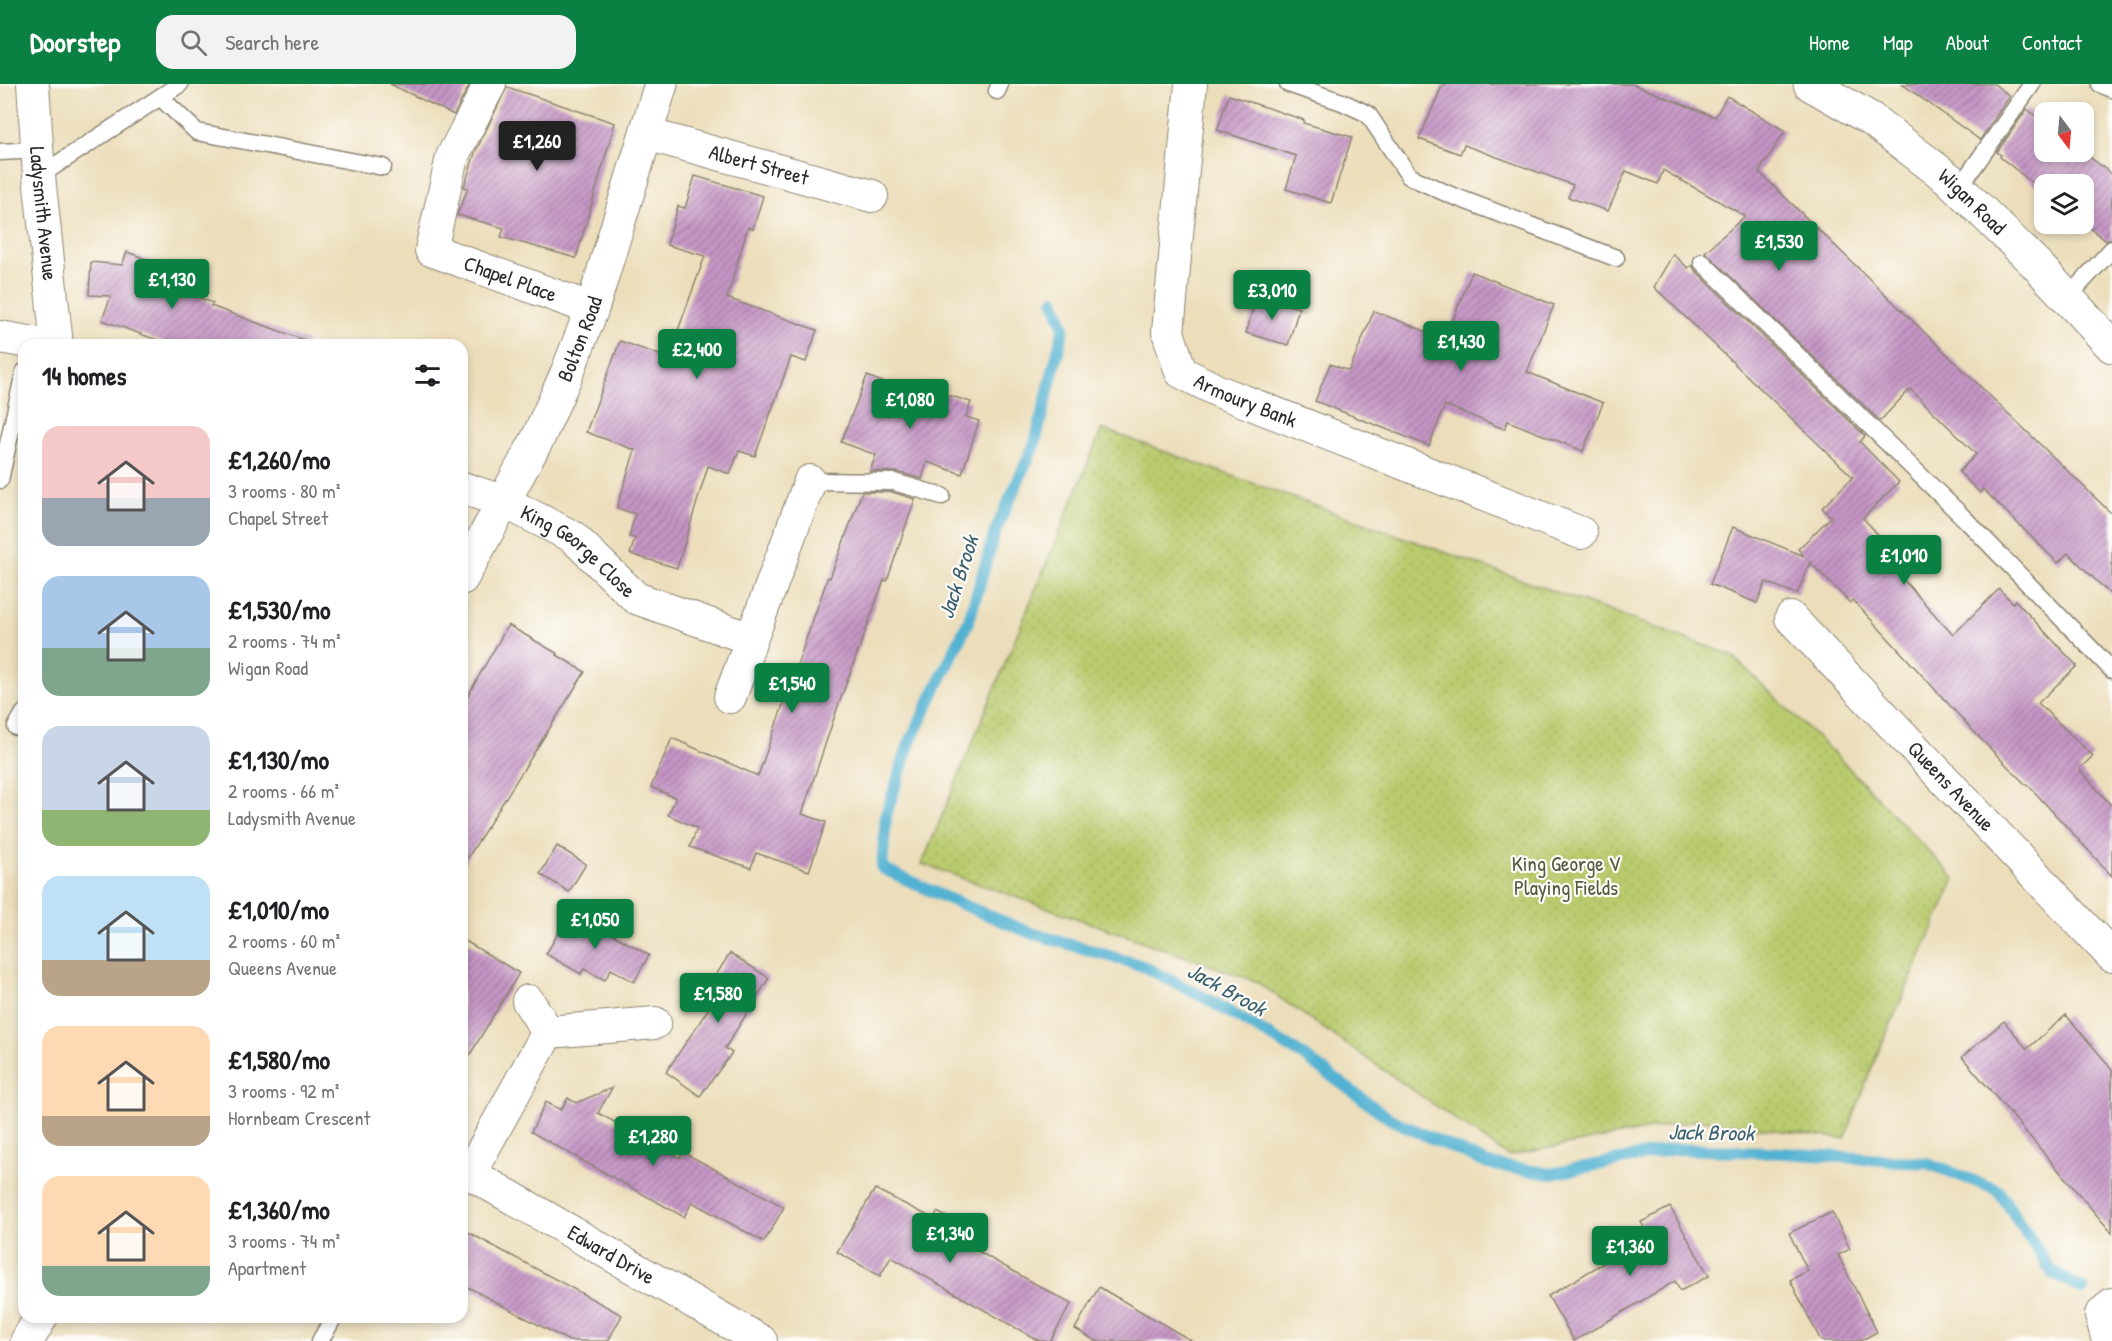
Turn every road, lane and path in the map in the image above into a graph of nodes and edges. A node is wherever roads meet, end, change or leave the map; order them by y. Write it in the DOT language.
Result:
graph roads {
  1 [pos="33,84"];
  2 [pos="180,84"];
  3 [pos="489,84"];
  4 [pos="661,84"];
  5 [pos="1191,84"];
  6 [pos="1288,84"];
  7 [pos="1810,84"];
  8 [pos="2032,84"];
  9 [pos="2100,84"];
  10 [pos="2112,89"];
  11 [pos="160,97"];
  12 [pos="646,134"];
  13 [pos="0,152"];
  14 [pos="38,163"];
  15 [pos="383,167"];
  16 [pos="1959,188"];
  17 [pos="872,196"];
  18 [pos="2112,249"];
  19 [pos="1616,258"];
  20 [pos="1702,262"];
  21 [pos="2067,298"];
  22 [pos="592,309"];
  23 [pos="0,337"];
  24 [pos="41,339"];
  25 [pos="18,340"];
  26 [pos="2112,346"];
  27 [pos="18,399"];
  28 [pos="0,480"];
  29 [pos="810,481"];
  30 [pos="468,490"];
  31 [pos="942,496"];
  32 [pos="505,502"];
  33 [pos="1581,533"];
  34 [pos="468,567"];
  35 [pos="1791,618"];
  36 [pos="751,639"];
  37 [pos="2112,670"];
  38 [pos="730,697"];
  39 [pos="2112,956"];
  40 [pos="528,1001"];
  41 [pos="655,1023"];
  42 [pos="548,1032"];
  43 [pos="468,1168"];
  44 [pos="468,1172"];
  45 [pos="2112,1304"];
  46 [pos="38,1323"];
  47 [pos="330,1323"];
  48 [pos="27,1341"];
  49 [pos="320,1341"];
  50 [pos="761,1341"];
  51 [pos="2108,1341"];
  1 -- 14 [label="street, Ladysmith Avenue"];
  2 -- 11 [label="lane"];
  3 -- 22 [label="street, Chapel Place"];
  4 -- 12 [label="main road, Bolton Road"];
  5 -- 33 [label="street, Armoury Bank"];
  6 -- 19 [label="lane"];
  7 -- 16 [label="main road, Wigan Road"];
  8 -- 16 [label="lane"];
  9 -- 10 [label="lane"];
  11 -- 14 [label="lane"];
  11 -- 15 [label="lane"];
  12 -- 17 [label="street, Albert Street"];
  12 -- 22 [label="main road, Bolton Road"];
  13 -- 14 [label="lane"];
  14 -- 24 [label="street, Ladysmith Avenue"];
  16 -- 21 [label="main road, Wigan Road"];
  18 -- 21 [label="lane"];
  20 -- 37 [label="lane"];
  21 -- 26 [label="main road, Wigan Road"];
  22 -- 32 [label="main road, Bolton Road"];
  23 -- 25 [label="street"];
  27 -- 28 [label="lane"];
  29 -- 31 [label="lane"];
  29 -- 36 [label="street"];
  30 -- 32 [label="street, King George Close"];
  32 -- 34 [label="main road, Bolton Road"];
  32 -- 36 [label="street, King George Close"];
  35 -- 39 [label="street, Queens Avenue"];
  36 -- 38 [label="street"];
  40 -- 42 [label="street"];
  41 -- 42 [label="street"];
  42 -- 43 [label="street"];
  44 -- 50 [label="street, Edward Drive"];
  45 -- 51 [label="street"];
  46 -- 48 [label="main road"];
  47 -- 49 [label="lane"];
}
